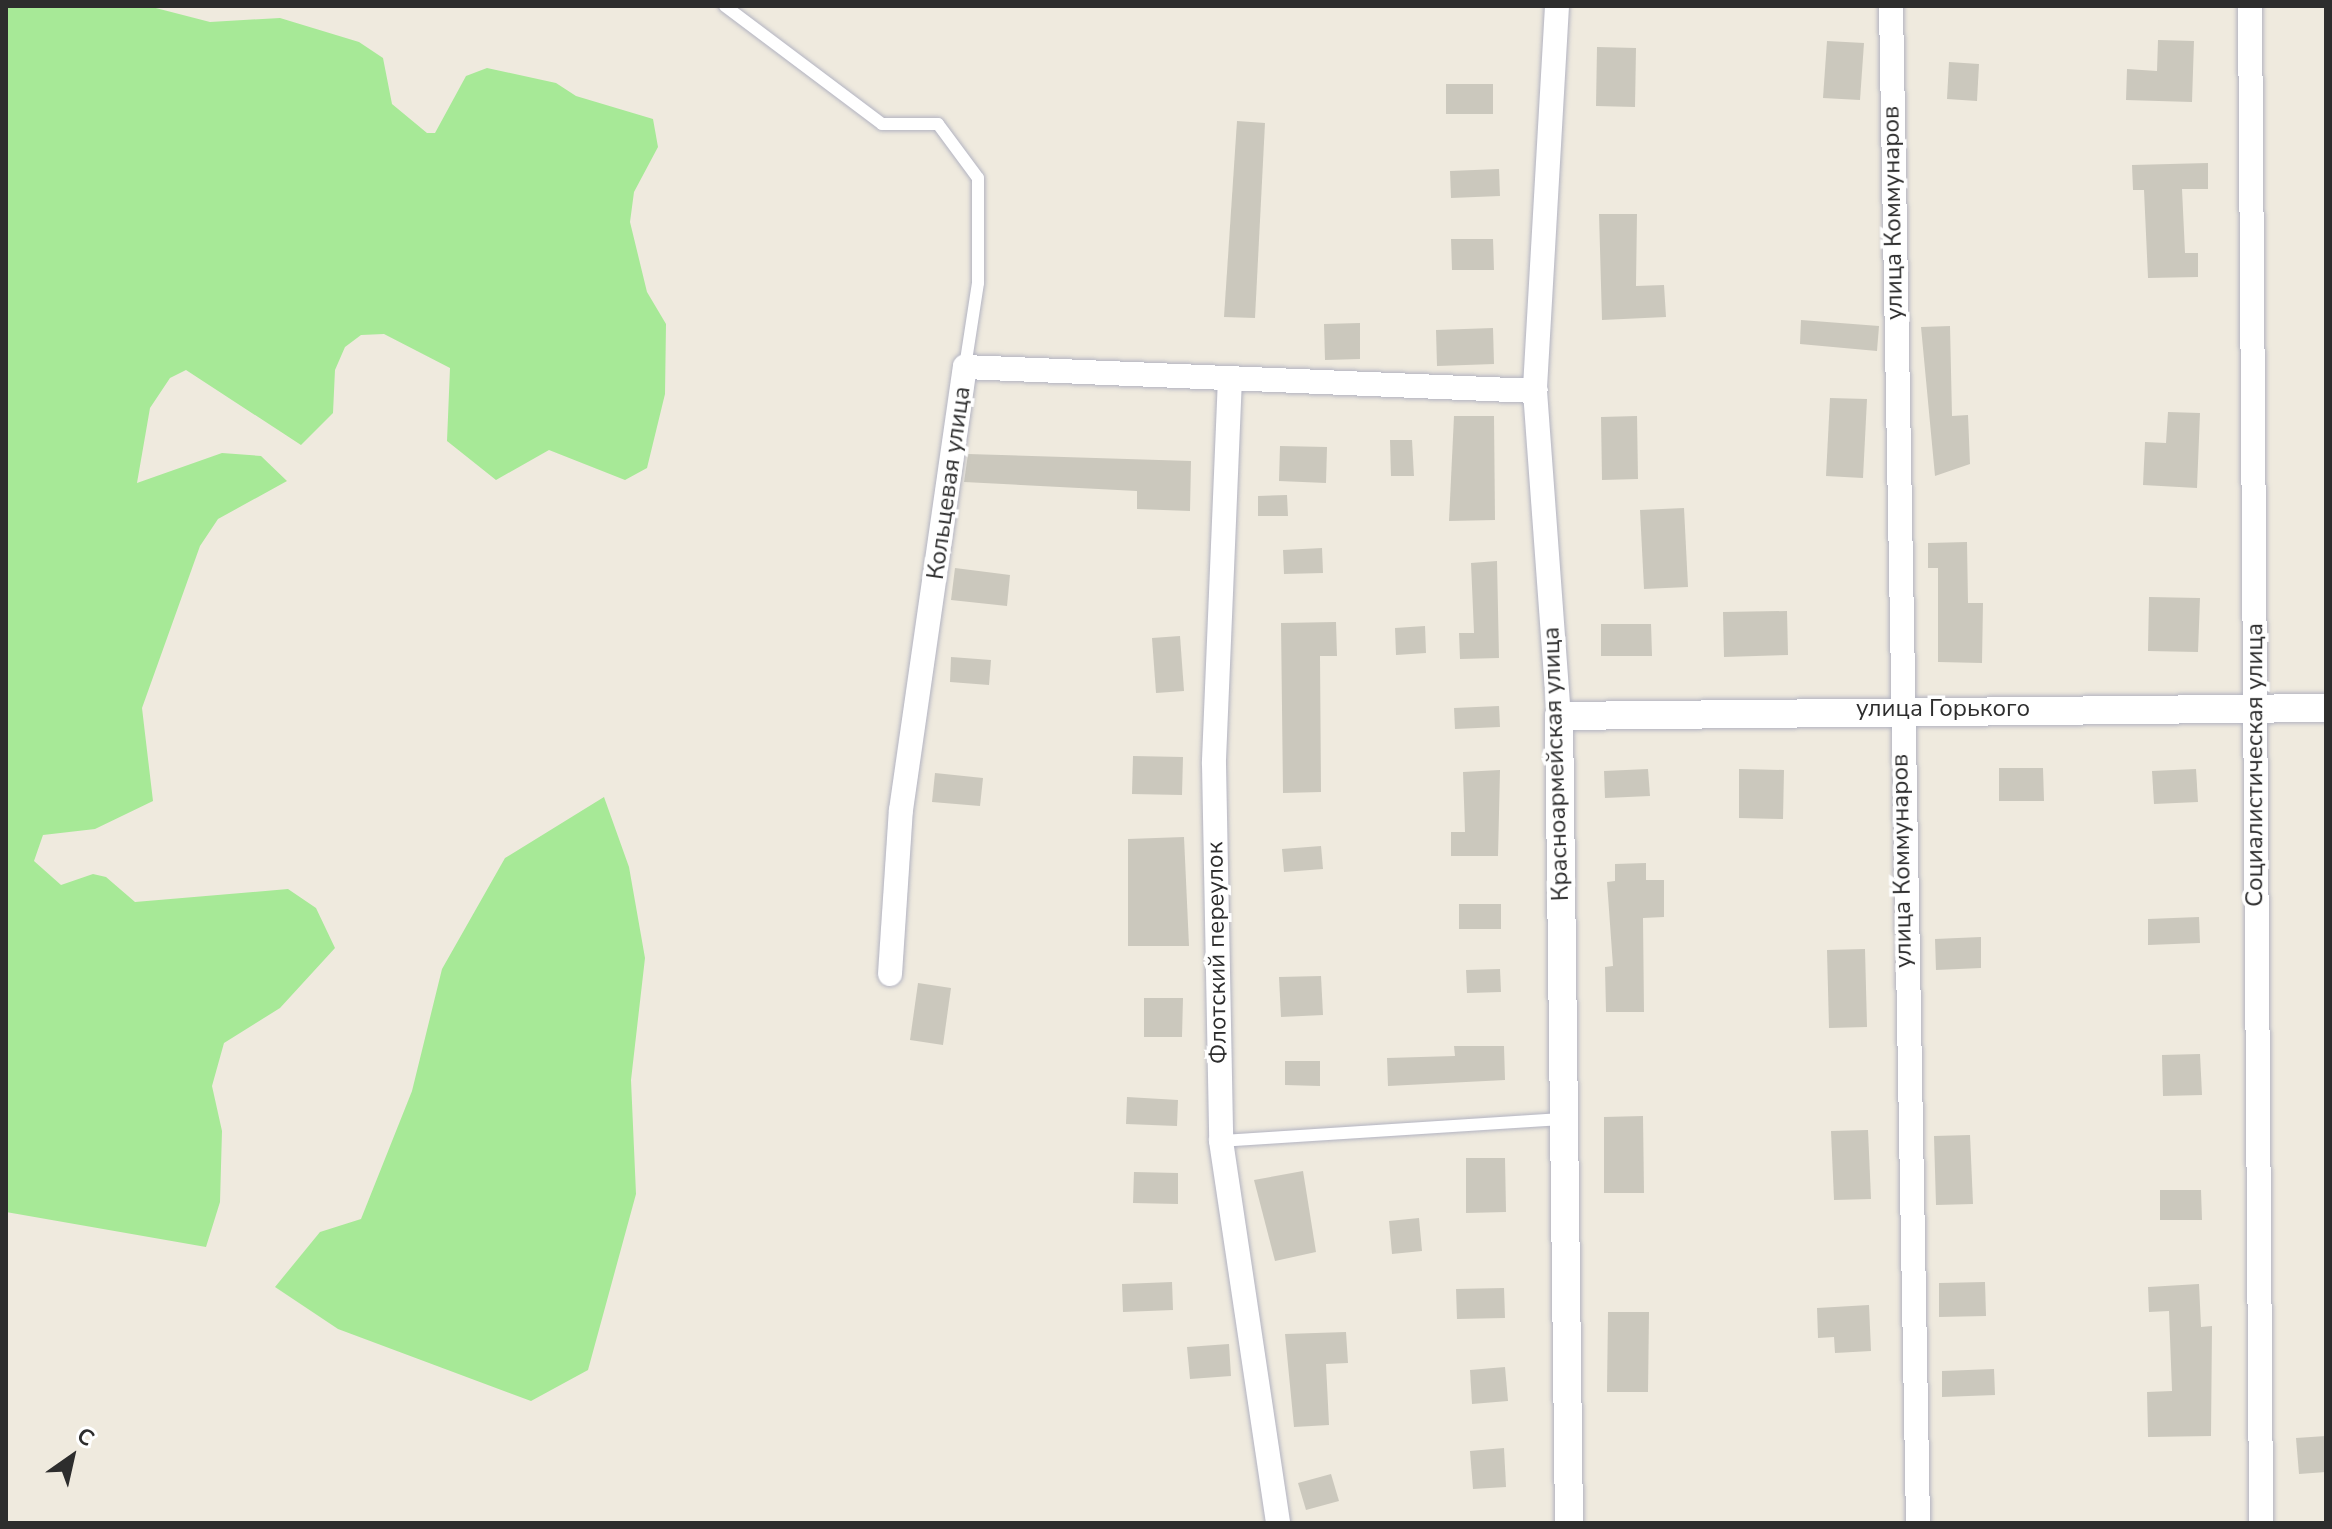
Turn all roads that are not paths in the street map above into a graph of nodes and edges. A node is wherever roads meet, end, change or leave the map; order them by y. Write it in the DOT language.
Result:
graph roads {
  1 [pos="725,6"];
  2 [pos="1557,6"];
  3 [pos="1891,6"];
  4 [pos="2250,6"];
  5 [pos="965,367"];
  6 [pos="1230,378"];
  7 [pos="1535,391"];
  8 [pos="2255,708"];
  9 [pos="2326,708"];
  10 [pos="1898,709"];
  11 [pos="1559,716"];
  12 [pos="890,974"];
  13 [pos="1563,1119"];
  14 [pos="1221,1141"];
  15 [pos="1278,1523"];
  16 [pos="1569,1523"];
  17 [pos="1918,1523"];
  18 [pos="2261,1523"];
  1 -- 5 [label="lane"];
  2 -- 7 [label="street, Красноармейская улица"];
  3 -- 10 [label="street, улица Коммунаров"];
  4 -- 8 [label="street, Социалистическая улица"];
  5 -- 6 [label="street, Кольцевая улица"];
  5 -- 12 [label="street, Кольцевая улица"];
  6 -- 7 [label="street, Кольцевая улица"];
  6 -- 14 [label="street, Флотский переулок"];
  7 -- 11 [label="street, Красноармейская улица"];
  8 -- 9 [label="street, улица Горького"];
  8 -- 10 [label="street, улица Горького"];
  8 -- 18 [label="street, Социалистическая улица"];
  10 -- 11 [label="street, улица Горького"];
  10 -- 17 [label="street, улица Коммунаров"];
  11 -- 13 [label="street, Красноармейская улица"];
  13 -- 14 [label="lane"];
  13 -- 16 [label="street, Красноармейская улица"];
  14 -- 15 [label="street, Флотский переулок"];
}
